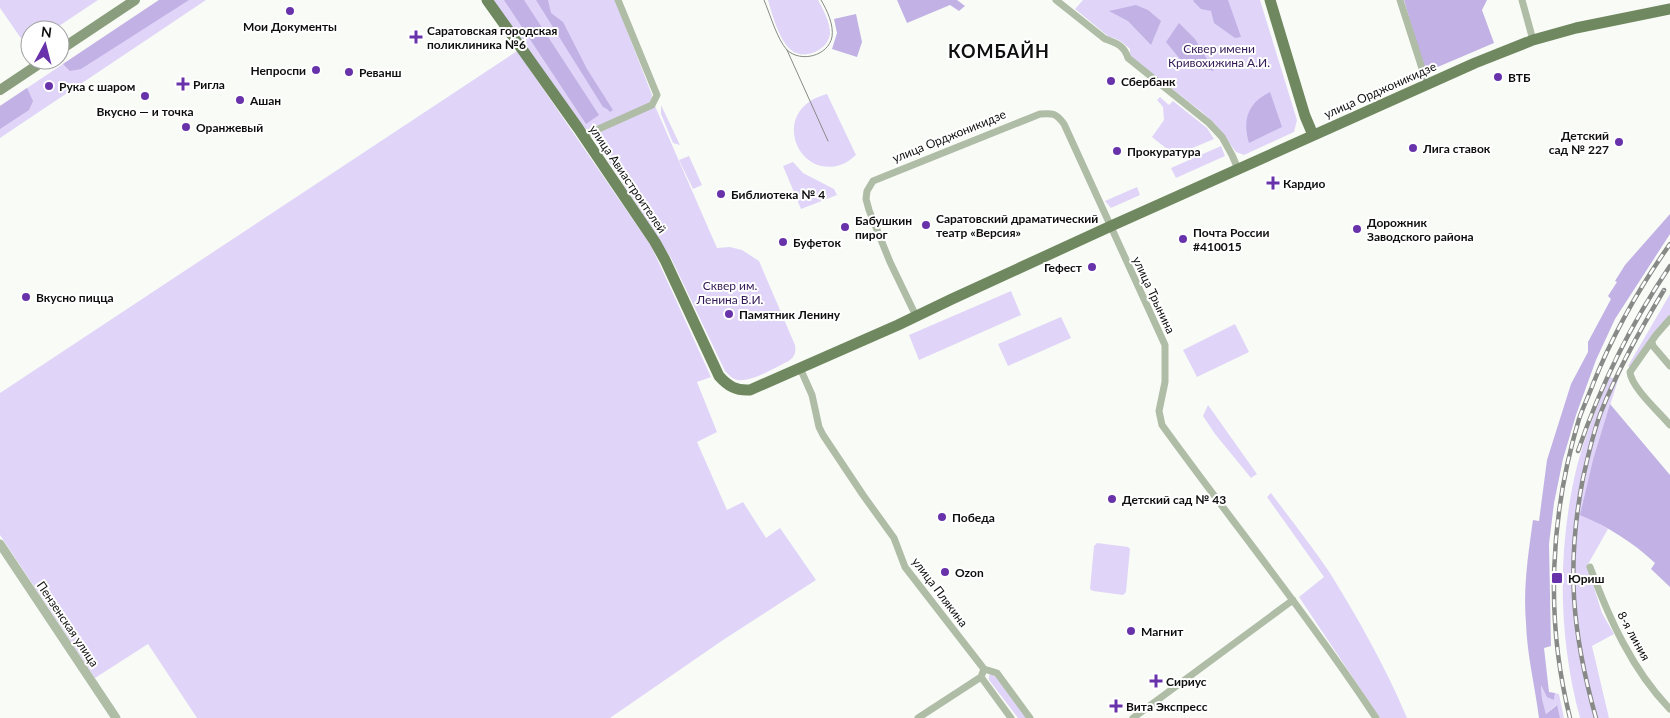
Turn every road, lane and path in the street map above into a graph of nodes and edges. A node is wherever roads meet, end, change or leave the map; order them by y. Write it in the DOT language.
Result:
graph roads {
  1 [pos="135,0"];
  2 [pos="487,0"];
  3 [pos="618,0"];
  4 [pos="1056,0"];
  5 [pos="1270,0"];
  6 [pos="1400,0"];
  7 [pos="1522,0"];
  8 [pos="1670,9"];
  9 [pos="1533,40"];
  10 [pos="70,43"];
  11 [pos="30,70"];
  12 [pos="1427,84"];
  13 [pos="0,90"];
  14 [pos="1313,135"];
  15 [pos="583,136"];
  16 [pos="1238,169"];
  17 [pos="1111,226"];
  18 [pos="916,316"];
  19 [pos="1670,319"];
  20 [pos="1652,342"];
  21 [pos="1670,366"];
  22 [pos="800,368"];
  23 [pos="727,384"];
  24 [pos="1670,424"];
  25 [pos="0,544"];
  26 [pos="1590,567"];
  27 [pos="1293,600"];
  28 [pos="984,669"];
  29 [pos="980,677"];
  30 [pos="1670,709"];
  31 [pos="116,718"];
  32 [pos="918,718"];
  33 [pos="1011,718"];
  34 [pos="1030,718"];
  35 [pos="1132,718"];
  36 [pos="1376,718"];
  1 -- 10 [label="main road"];
  2 -- 15 [label="main road, улица Авиастроителей"];
  3 -- 15 [label="street"];
  4 -- 16 [label="street"];
  5 -- 14 [label="main road"];
  6 -- 12 [label="street"];
  7 -- 9 [label="street"];
  8 -- 9 [label="main road, улица Орджоникидзе"];
  9 -- 12 [label="main road, улица Орджоникидзе"];
  11 -- 13 [label="main road"];
  12 -- 14 [label="main road, улица Орджоникидзе"];
  14 -- 16 [label="main road, улица Орджоникидзе"];
  15 -- 23 [label="main road, улица Авиастроителей"];
  16 -- 17 [label="main road, улица Орджоникидзе"];
  17 -- 18 [label="main road, улица Орджоникидзе"];
  17 -- 18 [label="street, улица Орджоникидзе"];
  17 -- 27 [label="street, улица Трынина"];
  18 -- 22 [label="main road, улица Орджоникидзе"];
  19 -- 20 [label="street"];
  20 -- 21 [label="street"];
  20 -- 24 [label="street"];
  22 -- 23 [label="main road, улица Орджоникидзе"];
  22 -- 28 [label="street, улица Плякина"];
  25 -- 31 [label="street, Пензенская улица"];
  26 -- 30 [label="street, 8-я линия"];
  27 -- 35 [label="street"];
  27 -- 36 [label="street, улица Трынина"];
  28 -- 29 [label="street"];
  28 -- 34 [label="street, улица Плякина"];
  29 -- 32 [label="street"];
  29 -- 33 [label="street"];
}
